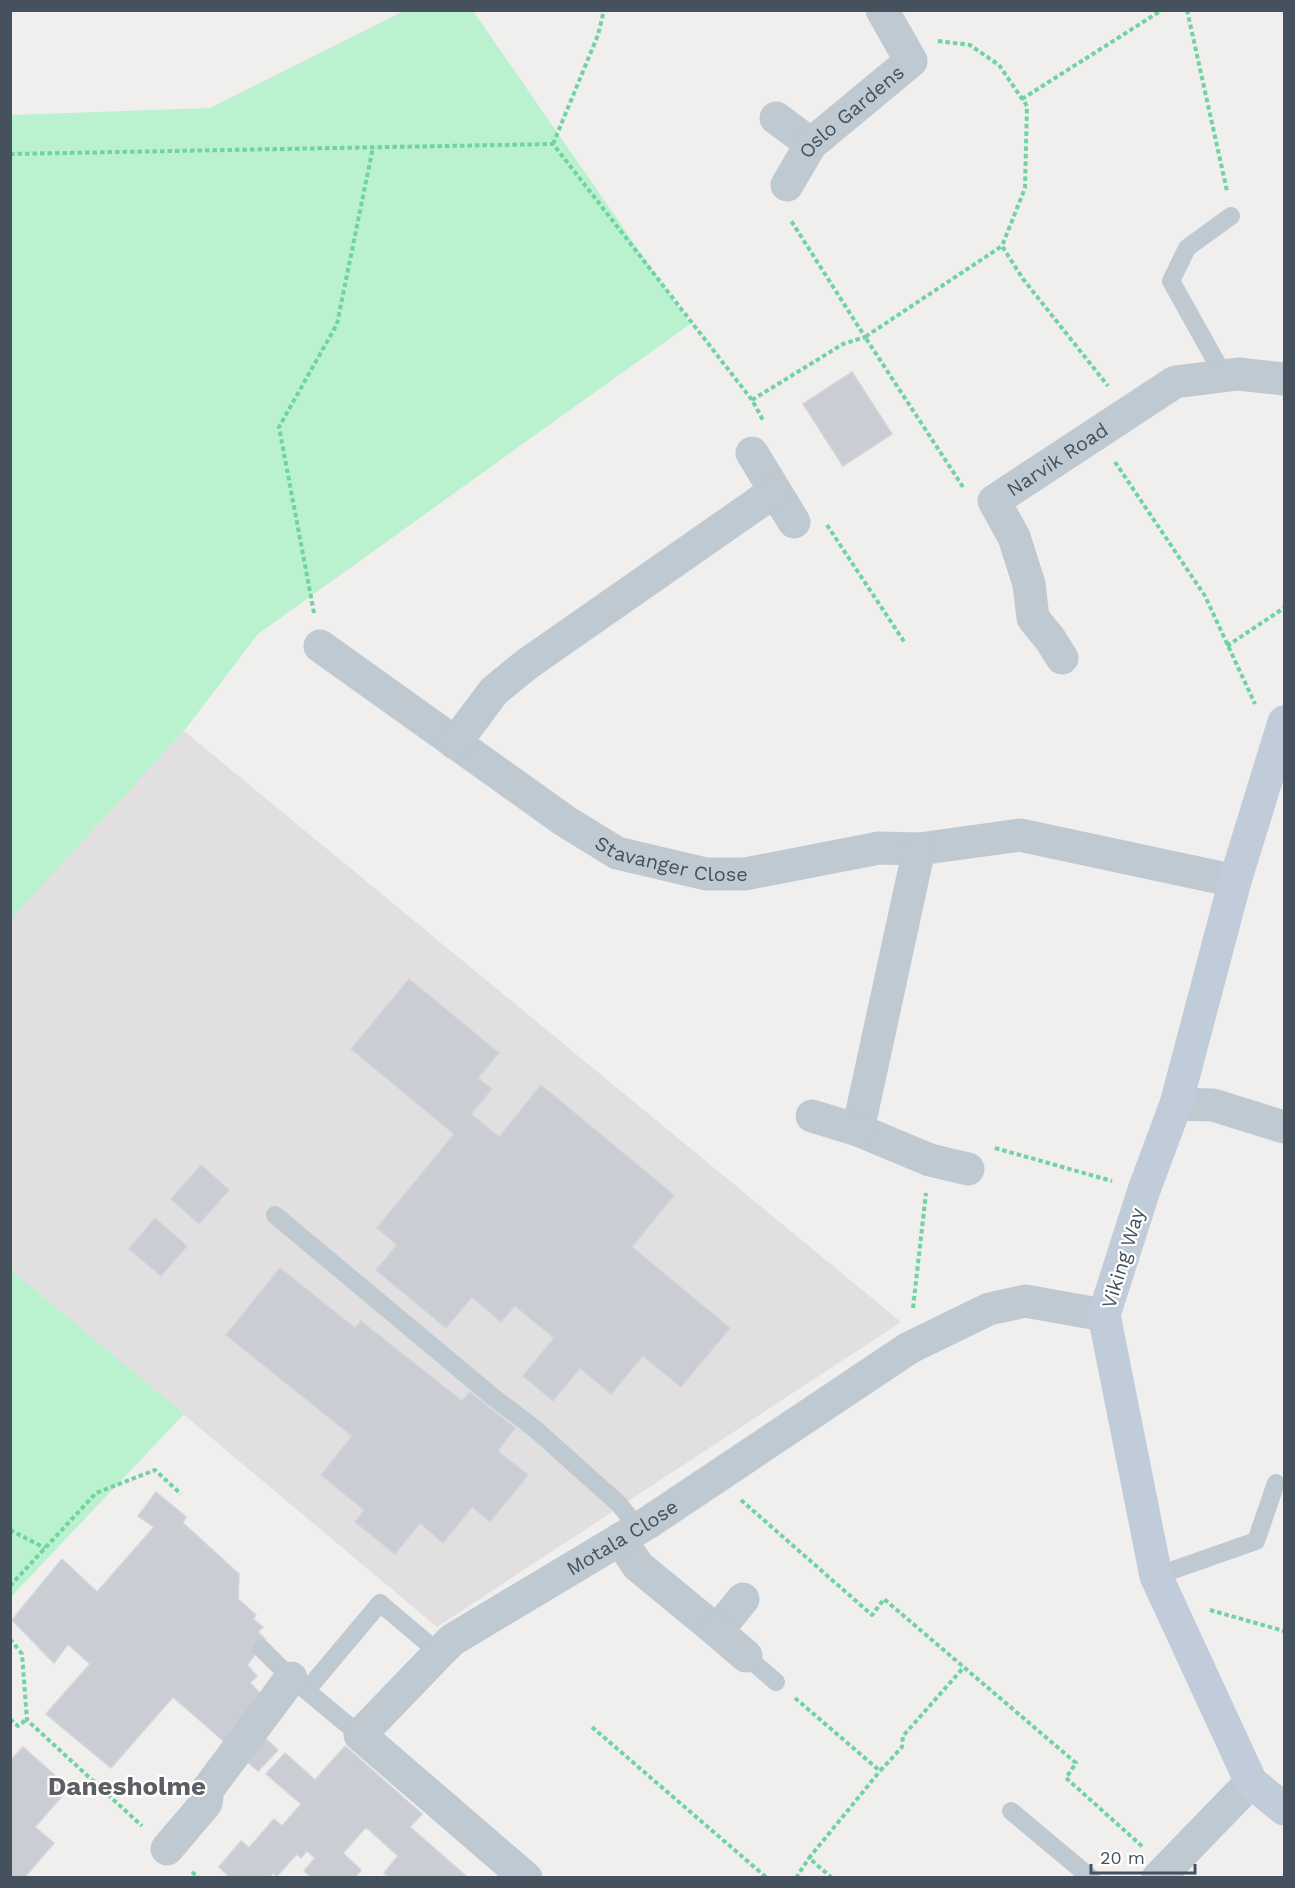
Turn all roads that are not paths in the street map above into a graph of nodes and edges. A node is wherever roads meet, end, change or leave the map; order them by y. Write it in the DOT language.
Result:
graph roads {
  1 [pos="889,23"];
  2 [pos="776,118"];
  3 [pos="811,144"];
  4 [pos="788,201"];
  5 [pos="1231,216"];
  6 [pos="1224,376"];
  7 [pos="1284,379"];
  8 [pos="752,453"];
  9 [pos="775,491"];
  10 [pos="809,521"];
  11 [pos="320,646"];
  12 [pos="1062,658"];
  13 [pos="1281,732"];
  14 [pos="455,743"];
  15 [pos="919,849"];
  16 [pos="1235,881"];
  17 [pos="1176,1104"];
  18 [pos="812,1116"];
  19 [pos="1284,1127"];
  20 [pos="858,1130"];
  21 [pos="968,1169"];
  22 [pos="275,1215"];
  23 [pos="1104,1315"];
  24 [pos="1276,1483"];
  25 [pos="629,1534"];
  26 [pos="1156,1576"];
  27 [pos="743,1599"];
  28 [pos="717,1631"];
  29 [pos="262,1649"];
  30 [pos="439,1653"];
  31 [pos="746,1656"];
  32 [pos="776,1682"];
  33 [pos="299,1684"];
  34 [pos="360,1735"];
  35 [pos="1251,1782"];
  36 [pos="1284,1809"];
  37 [pos="1011,1811"];
  38 [pos="167,1848"];
  39 [pos="1163,1873"];
  40 [pos="526,1878"];
  41 [pos="1091,1878"];
  1 -- 3 [label="street, Oslo Gardens"];
  2 -- 3 [label="street"];
  3 -- 4 [label="street, Oslo Gardens"];
  5 -- 6 [label="lane"];
  6 -- 7 [label="street, Narvik Road"];
  6 -- 12 [label="street, Narvik Road"];
  8 -- 9 [label="street"];
  9 -- 10 [label="street"];
  9 -- 14 [label="street"];
  11 -- 14 [label="street, Stavanger Close"];
  13 -- 16 [label="street, Viking Way"];
  14 -- 15 [label="street, Stavanger Close"];
  15 -- 16 [label="street, Stavanger Close"];
  15 -- 20 [label="street"];
  16 -- 17 [label="street, Viking Way"];
  17 -- 19 [label="street"];
  17 -- 23 [label="street, Viking Way"];
  18 -- 20 [label="street"];
  20 -- 21 [label="street"];
  22 -- 25 [label="lane"];
  23 -- 25 [label="street, Motala Close"];
  23 -- 26 [label="street, Viking Way"];
  24 -- 26 [label="lane"];
  25 -- 28 [label="street"];
  25 -- 30 [label="street, Motala Close"];
  26 -- 35 [label="street, Viking Way"];
  27 -- 28 [label="street"];
  28 -- 31 [label="street"];
  29 -- 33 [label="lane"];
  30 -- 33 [label="lane"];
  30 -- 34 [label="street, Motala Close"];
  31 -- 32 [label="lane"];
  33 -- 34 [label="lane"];
  33 -- 38 [label="street"];
  34 -- 40 [label="street"];
  35 -- 36 [label="street, Viking Way"];
  35 -- 39 [label="street"];
  37 -- 41 [label="lane"];
}
